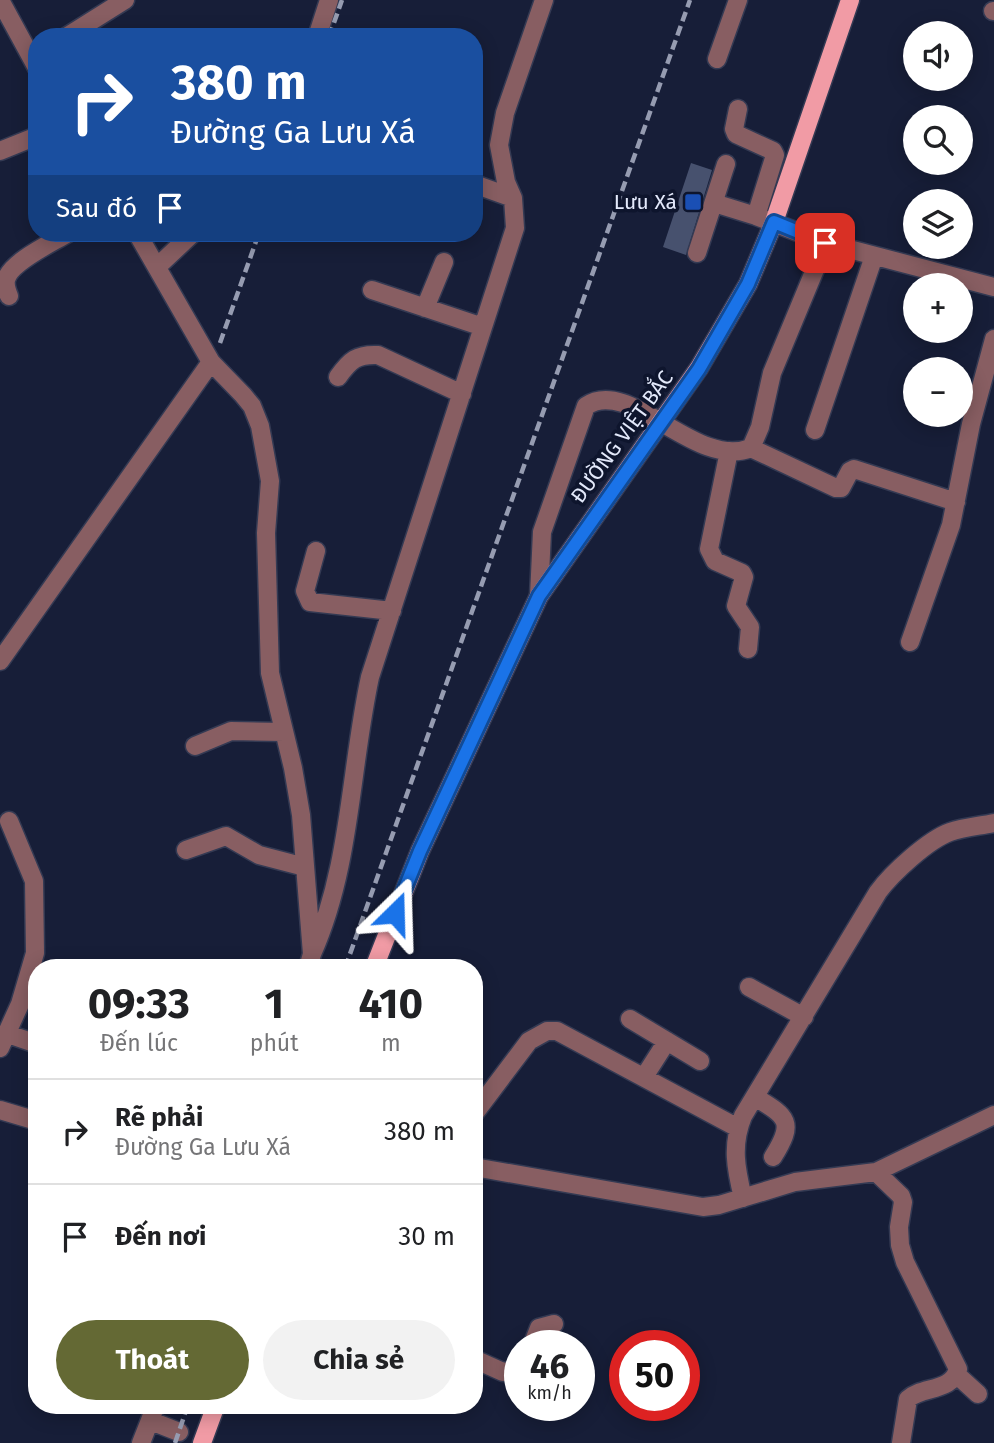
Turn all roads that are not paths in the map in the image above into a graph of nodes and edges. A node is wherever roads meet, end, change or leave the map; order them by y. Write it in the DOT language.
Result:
graph roads {
  1 [pos="0,0"];
  2 [pos="125,0"];
  3 [pos="329,0"];
  4 [pos="544,0"];
  5 [pos="738,0"];
  6 [pos="850,0"];
  7 [pos="80,28"];
  8 [pos="320,28"];
  9 [pos="28,49"];
  10 [pos="717,59"];
  11 [pos="738,109"];
  12 [pos="28,140"];
  13 [pos="0,151"];
  14 [pos="726,164"];
  15 [pos="483,187"];
  16 [pos="513,198"];
  17 [pos="714,203"];
  18 [pos="756,215"];
  19 [pos="774,222"];
  20 [pos="53,242"];
  21 [pos="143,242"];
  22 [pos="184,242"];
  23 [pos="825,243"];
  24 [pos="697,253"];
  25 [pos="874,256"];
  26 [pos="444,262"];
  27 [pos="158,267"];
  28 [pos="994,287"];
  29 [pos="372,290"];
  30 [pos="9,296"];
  31 [pos="425,308"];
  32 [pos="484,327"];
  33 [pos="994,339"];
  34 [pos="211,362"];
  35 [pos="338,377"];
  36 [pos="461,394"];
  37 [pos="660,423"];
  38 [pos="815,430"];
  39 [pos="751,448"];
  40 [pos="729,451"];
  41 [pos="956,502"];
  42 [pos="316,551"];
  43 [pos="539,596"];
  44 [pos="392,611"];
  45 [pos="910,642"];
  46 [pos="748,649"];
  47 [pos="0,661"];
  48 [pos="284,732"];
  49 [pos="195,746"];
  50 [pos="9,821"];
  51 [pos="994,823"];
  52 [pos="186,850"];
  53 [pos="305,867"];
  54 [pos="33,959"];
  55 [pos="310,959"];
  56 [pos="311,959"];
  57 [pos="378,959"];
  58 [pos="28,973"];
  59 [pos="749,987"];
  60 [pos="804,1017"];
  61 [pos="630,1019"];
  62 [pos="4,1041"];
  63 [pos="667,1041"];
  64 [pos="28,1043"];
  65 [pos="700,1061"];
  66 [pos="644,1077"];
  67 [pos="755,1097"];
  68 [pos="483,1102"];
  69 [pos="994,1115"];
  70 [pos="2,1116"];
  71 [pos="28,1120"];
  72 [pos="738,1128"];
  73 [pos="773,1157"];
  74 [pos="483,1169"];
  75 [pos="876,1172"];
  76 [pos="743,1198"];
  77 [pos="554,1324"];
  78 [pos="538,1330"];
  79 [pos="483,1363"];
  80 [pos="504,1372"];
  81 [pos="956,1374"];
  82 [pos="978,1394"];
  83 [pos="153,1414"];
  84 [pos="154,1414"];
  85 [pos="213,1414"];
  86 [pos="179,1432"];
  87 [pos="141,1443"];
  88 [pos="202,1443"];
  89 [pos="901,1443"];
  1 -- 9 [label="street"];
  2 -- 7 [label="street"];
  3 -- 8 [label="street"];
  4 -- 16 [label="street"];
  5 -- 10 [label="street"];
  6 -- 19 [label="main road, ĐƯỜNG VIỆT BẮC"];
  11 -- 18 [label="street"];
  12 -- 13 [label="street"];
  14 -- 17 [label="street"];
  15 -- 16 [label="street"];
  16 -- 32 [label="street"];
  17 -- 18 [label="street"];
  17 -- 24 [label="street"];
  18 -- 19 [label="street"];
  19 -- 23 [label="street"];
  19 -- 37 [label="main road, ĐƯỜNG VIỆT BẮC"];
  20 -- 30 [label="street"];
  21 -- 27 [label="street"];
  22 -- 27 [label="street"];
  23 -- 25 [label="street"];
  23 -- 39 [label="street"];
  25 -- 28 [label="street"];
  25 -- 38 [label="street"];
  26 -- 31 [label="street"];
  27 -- 34 [label="street"];
  29 -- 31 [label="street"];
  31 -- 32 [label="street"];
  32 -- 36 [label="street"];
  33 -- 41 [label="street"];
  34 -- 47 [label="street"];
  34 -- 48 [label="street"];
  35 -- 36 [label="street"];
  36 -- 44 [label="street"];
  37 -- 40 [label="street"];
  37 -- 43 [label="main road, ĐƯỜNG VIỆT BẮC"];
  37 -- 43 [label="street"];
  39 -- 40 [label="street"];
  39 -- 41 [label="street"];
  40 -- 46 [label="street"];
  41 -- 45 [label="street"];
  42 -- 44 [label="street"];
  43 -- 57 [label="main road, ĐƯỜNG VIỆT BẮC"];
  44 -- 56 [label="street"];
  48 -- 49 [label="street"];
  48 -- 53 [label="street"];
  50 -- 54 [label="street"];
  51 -- 60 [label="street"];
  52 -- 53 [label="street"];
  53 -- 55 [label="street"];
  58 -- 62 [label="street"];
  59 -- 60 [label="street"];
  60 -- 67 [label="street"];
  61 -- 63 [label="street"];
  62 -- 64 [label="street"];
  63 -- 65 [label="street"];
  63 -- 66 [label="street"];
  66 -- 68 [label="street"];
  66 -- 72 [label="street"];
  67 -- 72 [label="street"];
  67 -- 73 [label="street"];
  69 -- 75 [label="street"];
  70 -- 71 [label="street"];
  72 -- 76 [label="street"];
  74 -- 76 [label="street"];
  75 -- 76 [label="street"];
  75 -- 81 [label="street"];
  77 -- 78 [label="street"];
  79 -- 80 [label="street"];
  81 -- 82 [label="street"];
  81 -- 89 [label="street"];
  83 -- 87 [label="street"];
  84 -- 86 [label="street"];
  85 -- 88 [label="main road"];
}
